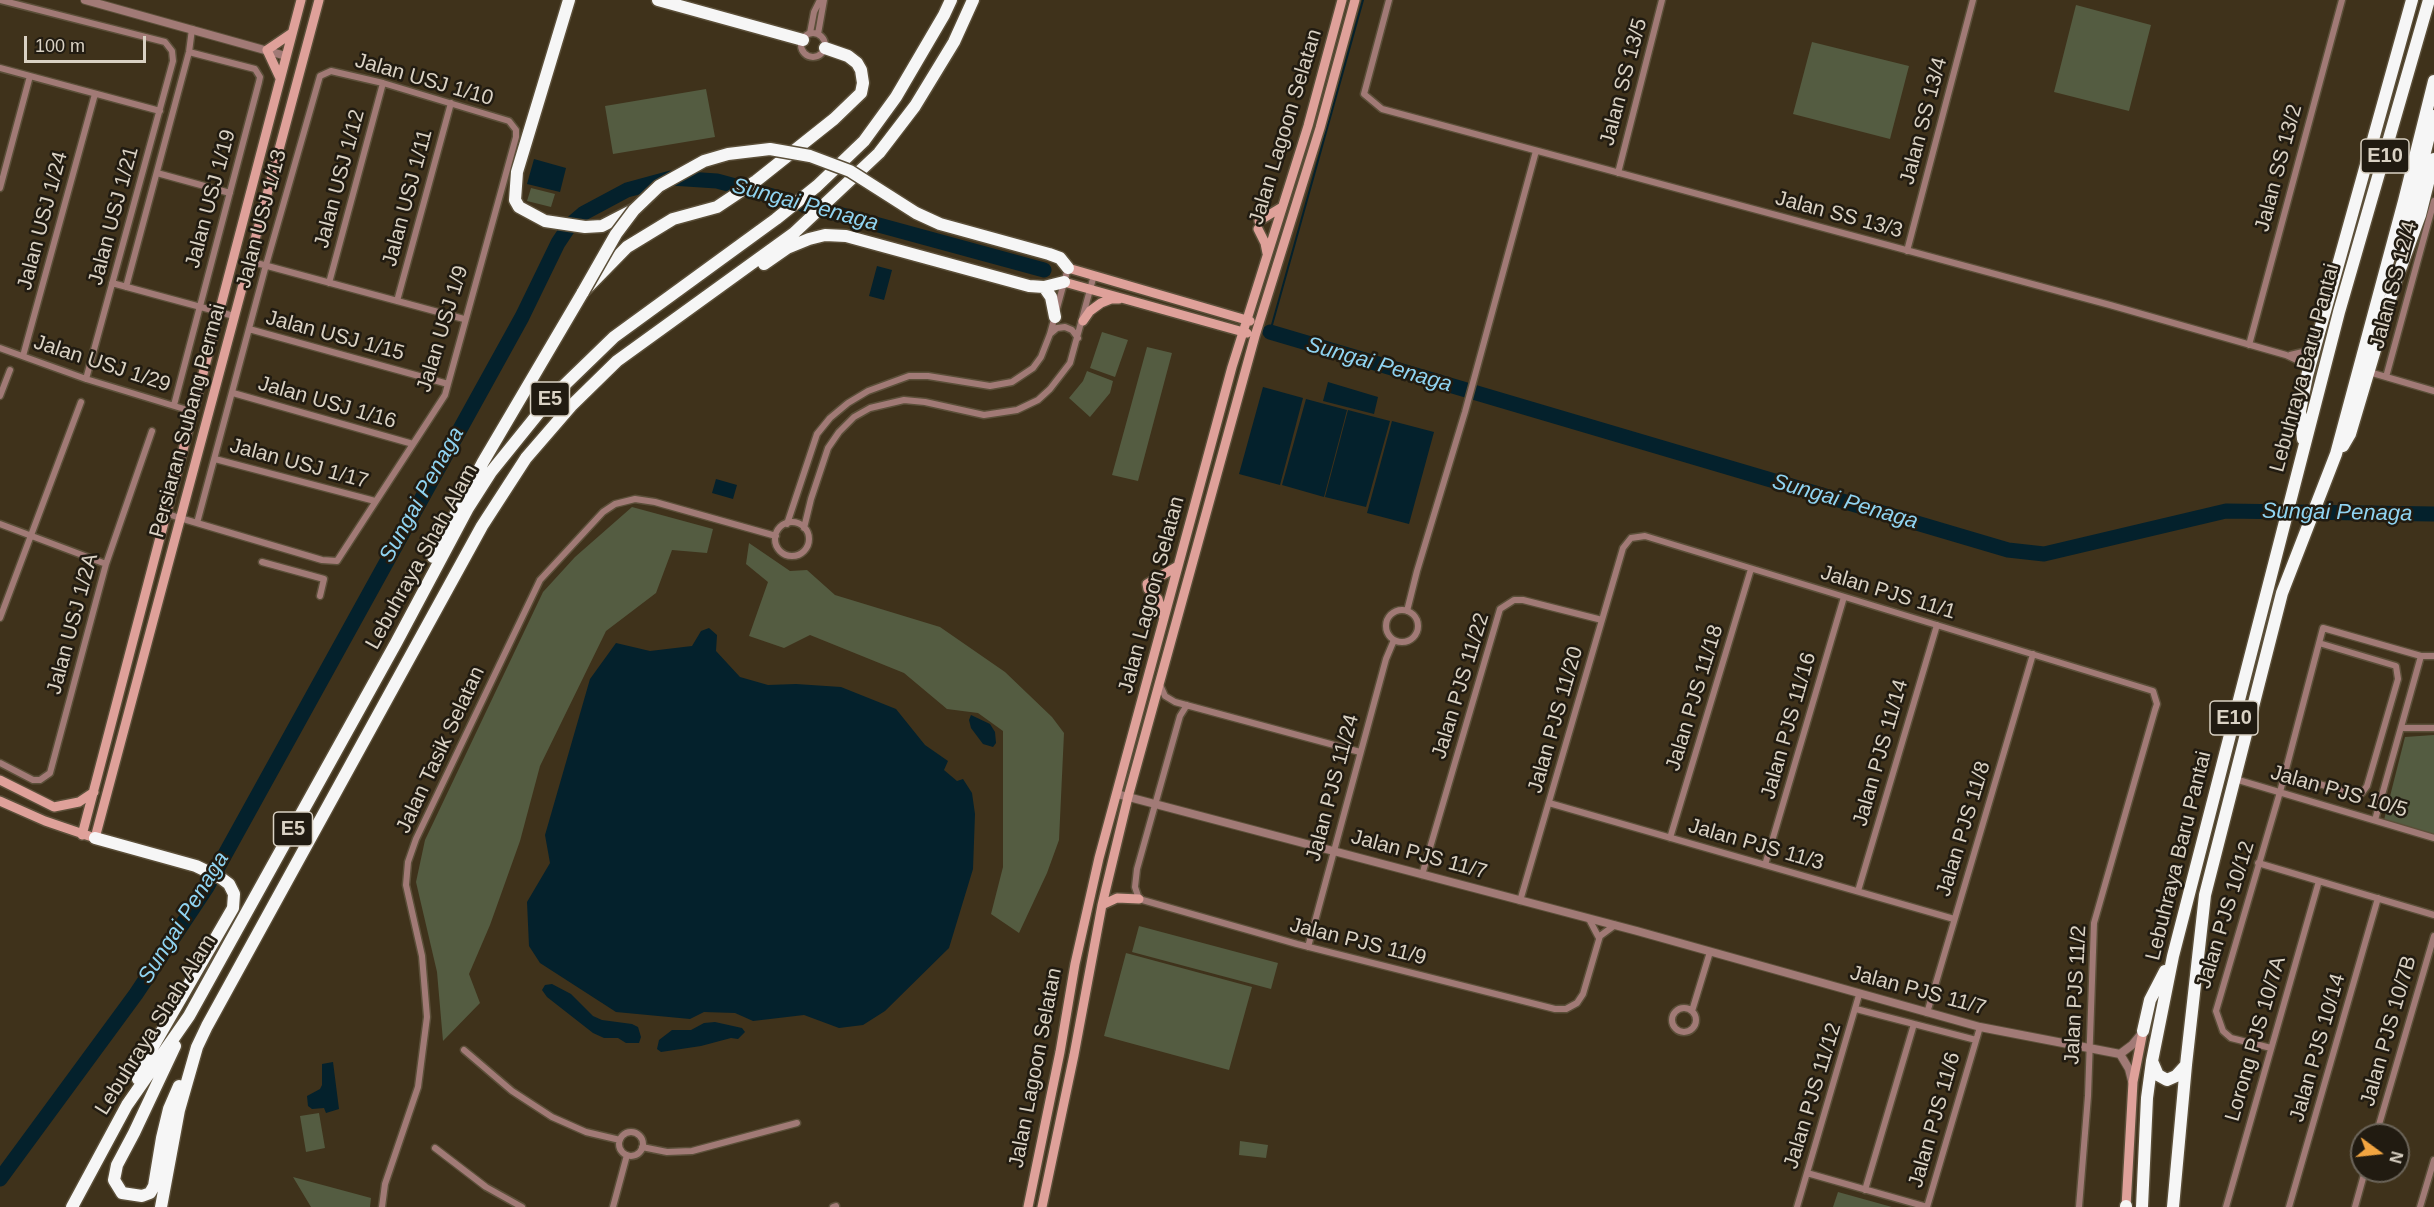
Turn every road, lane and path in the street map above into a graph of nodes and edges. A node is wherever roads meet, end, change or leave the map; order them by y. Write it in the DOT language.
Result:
graph roads {
  1 [pos="0,0"];
  2 [pos="85,0"];
  3 [pos="301,0"];
  4 [pos="319,0"];
  5 [pos="569,0"];
  6 [pos="658,0"];
  7 [pos="822,0"];
  8 [pos="951,0"];
  9 [pos="973,0"];
  10 [pos="1342,0"];
  11 [pos="1355,0"];
  12 [pos="1389,0"];
  13 [pos="1662,0"];
  14 [pos="1973,0"];
  15 [pos="2342,0"];
  16 [pos="2412,0"];
  17 [pos="2429,0"];
  18 [pos="192,29"];
  19 [pos="292,33"];
  20 [pos="818,34"];
  21 [pos="806,37"];
  22 [pos="308,41"];
  23 [pos="825,48"];
  24 [pos="267,50"];
  25 [pos="189,52"];
  26 [pos="286,56"];
  27 [pos="0,68"];
  28 [pos="331,70"];
  29 [pos="299,72"];
  30 [pos="30,76"];
  31 [pos="280,78"];
  32 [pos="2434,81"];
  33 [pos="383,83"];
  34 [pos="94,94"];
  35 [pos="451,103"];
  36 [pos="160,111"];
  37 [pos="2434,116"];
  38 [pos="509,121"];
  39 [pos="1536,151"];
  40 [pos="2434,159"];
  41 [pos="157,173"];
  42 [pos="1618,173"];
  43 [pos="0,188"];
  44 [pos="230,193"];
  45 [pos="2434,201"];
  46 [pos="1283,206"];
  47 [pos="634,210"];
  48 [pos="1907,251"];
  49 [pos="1267,256"];
  50 [pos="249,261"];
  51 [pos="266,265"];
  52 [pos="1068,268"];
  53 [pos="1094,275"];
  54 [pos="329,282"];
  55 [pos="1064,282"];
  56 [pos="112,283"];
  57 [pos="2394,286"];
  58 [pos="126,287"];
  59 [pos="1044,287"];
  60 [pos="1091,289"];
  61 [pos="583,292"];
  62 [pos="1131,300"];
  63 [pos="397,301"];
  64 [pos="200,306"];
  65 [pos="1250,307"];
  66 [pos="220,312"];
  67 [pos="1230,315"];
  68 [pos="234,316"];
  69 [pos="1055,317"];
  70 [pos="464,319"];
  71 [pos="677,319"];
  72 [pos="1246,319"];
  73 [pos="1083,321"];
  74 [pos="1259,323"];
  75 [pos="1229,328"];
  76 [pos="249,329"];
  77 [pos="1242,332"];
  78 [pos="1050,334"];
  79 [pos="1255,336"];
  80 [pos="1078,338"];
  81 [pos="2316,344"];
  82 [pos="2249,345"];
  83 [pos="0,348"];
  84 [pos="1238,348"];
  85 [pos="2286,355"];
  86 [pos="23,356"];
  87 [pos="10,370"];
  88 [pos="2369,372"];
  89 [pos="2307,376"];
  90 [pos="2386,377"];
  91 [pos="86,379"];
  92 [pos="448,384"];
  93 [pos="2434,391"];
  94 [pos="232,393"];
  95 [pos="0,396"];
  96 [pos="81,402"];
  97 [pos="174,405"];
  98 [pos="194,412"];
  99 [pos="152,431"];
  100 [pos="413,444"];
  101 [pos="2303,449"];
  102 [pos="2336,454"];
  103 [pos="215,459"];
  104 [pos="375,501"];
  105 [pos="168,514"];
  106 [pos="180,518"];
  107 [pos="197,523"];
  108 [pos="0,524"];
  109 [pos="787,524"];
  110 [pos="804,528"];
  111 [pos="31,535"];
  112 [pos="776,536"];
  113 [pos="1623,548"];
  114 [pos="262,562"];
  115 [pos="106,564"];
  116 [pos="1178,566"];
  117 [pos="1751,569"];
  118 [pos="320,596"];
  119 [pos="1844,597"];
  120 [pos="1407,611"];
  121 [pos="0,618"];
  122 [pos="1164,618"];
  123 [pos="1602,620"];
  124 [pos="1937,625"];
  125 [pos="1394,640"];
  126 [pos="396,643"];
  127 [pos="2319,644"];
  128 [pos="2033,654"];
  129 [pos="2421,656"];
  130 [pos="2434,656"];
  131 [pos="1160,682"];
  132 [pos="2147,688"];
  133 [pos="1187,705"];
  134 [pos="2401,728"];
  135 [pos="2434,728"];
  136 [pos="1360,752"];
  137 [pos="0,763"];
  138 [pos="2285,774"];
  139 [pos="2235,779"];
  140 [pos="0,780"];
  141 [pos="94,792"];
  142 [pos="2280,792"];
  143 [pos="1117,794"];
  144 [pos="1128,797"];
  145 [pos="0,801"];
  146 [pos="1549,803"];
  147 [pos="1156,804"];
  148 [pos="2375,820"];
  149 [pos="82,835"];
  150 [pos="2434,837"];
  151 [pos="95,838"];
  152 [pos="1670,838"];
  153 [pos="1333,851"];
  154 [pos="2258,863"];
  155 [pos="1765,865"];
  156 [pos="1422,875"];
  157 [pos="2319,881"];
  158 [pos="1858,891"];
  159 [pos="2378,898"];
  160 [pos="1139,899"];
  161 [pos="1520,901"];
  162 [pos="1102,905"];
  163 [pos="2434,915"];
  164 [pos="1589,919"];
  165 [pos="1954,919"];
  166 [pos="1615,925"];
  167 [pos="2434,936"];
  168 [pos="1599,938"];
  169 [pos="1308,947"];
  170 [pos="1710,952"];
  171 [pos="2173,956"];
  172 [pos="1859,994"];
  173 [pos="1856,1009"];
  174 [pos="1692,1011"];
  175 [pos="1927,1013"];
  176 [pos="189,1016"];
  177 [pos="1914,1024"];
  178 [pos="1980,1027"];
  179 [pos="2143,1031"];
  180 [pos="1976,1040"];
  181 [pos="197,1047"];
  182 [pos="2271,1048"];
  183 [pos="2090,1049"];
  184 [pos="464,1050"];
  185 [pos="1060,1052"];
  186 [pos="2120,1054"];
  187 [pos="1074,1055"];
  188 [pos="2152,1061"];
  189 [pos="2186,1065"];
  190 [pos="2133,1082"];
  191 [pos="127,1105"];
  192 [pos="797,1123"];
  193 [pos="2379,1123"];
  194 [pos="620,1140"];
  195 [pos="642,1147"];
  196 [pos="435,1148"];
  197 [pos="627,1155"];
  198 [pos="2434,1160"];
  199 [pos="1807,1173"];
  200 [pos="2362,1183"];
  201 [pos="1865,1190"];
  202 [pos="514,1205"];
  203 [pos="72,1207"];
  204 [pos="161,1207"];
  205 [pos="382,1207"];
  206 [pos="522,1207"];
  207 [pos="612,1207"];
  208 [pos="1028,1207"];
  209 [pos="1042,1207"];
  210 [pos="1797,1207"];
  211 [pos="2079,1207"];
  212 [pos="2126,1207"];
  213 [pos="2142,1207"];
  214 [pos="2173,1207"];
  215 [pos="2226,1207"];
  216 [pos="2289,1207"];
  217 [pos="2355,1207"];
  218 [pos="2420,1207"];
  1 -- 36 [label="street, Jalan USJ 1/21"];
  2 -- 18 [label="street"];
  3 -- 19 [label="main road, Persiaran Subang Permai"];
  4 -- 22 [label="main road, Persiaran Subang Permai"];
  5 -- 47 [label="highway"];
  6 -- 21 [label="highway"];
  7 -- 20 [label="street"];
  7 -- 21 [label="street"];
  8 -- 126 [label="highway, Lebuhraya Shah Alam / E5"];
  9 -- 71 [label="highway, Lebuhraya Shah Alam / E5"];
  10 -- 46 [label="main road, Jalan Lagoon Selatan"];
  11 -- 74 [label="main road, Jalan Lagoon Selatan"];
  12 -- 39 [label="street, Jalan SS 13/3"];
  13 -- 42 [label="street, Jalan SS 13/5"];
  14 -- 48 [label="street, Jalan SS 13/4"];
  15 -- 82 [label="street, Jalan SS 13/2"];
  16 -- 81 [label="highway"];
  17 -- 101 [label="highway, Lebuhraya Baru Pantai / E10"];
  18 -- 24 [label="street"];
  18 -- 25 [label="street"];
  19 -- 24 [label="main road"];
  19 -- 26 [label="main road, Persiaran Subang Permai"];
  20 -- 21 [label="street"];
  20 -- 23 [label="street"];
  21 -- 23 [label="street"];
  22 -- 26 [label="main road"];
  22 -- 29 [label="main road, Persiaran Subang Permai"];
  23 -- 61 [label="highway, bridge"];
  24 -- 26 [label="street"];
  24 -- 31 [label="main road"];
  25 -- 41 [label="street"];
  25 -- 44 [label="street, Jalan USJ 1/19"];
  26 -- 29 [label="main road"];
  26 -- 31 [label="main road, Persiaran Subang Permai"];
  27 -- 30 [label="street"];
  28 -- 33 [label="street, Jalan USJ 1/10"];
  28 -- 51 [label="street, Jalan USJ 1/13"];
  29 -- 50 [label="main road, Persiaran Subang Permai"];
  30 -- 34 [label="street"];
  30 -- 43 [label="street"];
  31 -- 66 [label="main road, Persiaran Subang Permai"];
  32 -- 102 [label="highway, Lebuhraya Baru Pantai / E10"];
  33 -- 35 [label="street, Jalan USJ 1/10"];
  33 -- 54 [label="street, Jalan USJ 1/12"];
  34 -- 36 [label="street"];
  34 -- 86 [label="street, Jalan USJ 1/24"];
  35 -- 38 [label="street, Jalan USJ 1/10"];
  35 -- 63 [label="street, Jalan USJ 1/11"];
  36 -- 56 [label="street, Jalan USJ 1/21"];
  37 -- 57 [label="highway"];
  38 -- 70 [label="street, Jalan USJ 1/9"];
  39 -- 42 [label="street, Jalan SS 13/3"];
  39 -- 120 [label="street"];
  40 -- 57 [label="highway"];
  41 -- 44 [label="street"];
  41 -- 58 [label="street"];
  42 -- 48 [label="street, Jalan SS 13/3"];
  44 -- 64 [label="street, Jalan USJ 1/19"];
  45 -- 90 [label="street, Jalan SS 12/4"];
  46 -- 49 [label="main road, Jalan Lagoon Selatan"];
  46 -- 49 [label="main road"];
  47 -- 52 [label="highway, bridge"];
  47 -- 61 [label="highway, bridge"];
  48 -- 82 [label="street, Jalan SS 13/3"];
  49 -- 65 [label="main road, Jalan Lagoon Selatan"];
  50 -- 51 [label="street"];
  50 -- 68 [label="main road, Persiaran Subang Permai"];
  51 -- 54 [label="street"];
  51 -- 76 [label="street, Jalan USJ 1/13"];
  52 -- 53 [label="main road"];
  52 -- 55 [label="street"];
  53 -- 60 [label="street"];
  53 -- 67 [label="main road"];
  54 -- 63 [label="street"];
  55 -- 59 [label="highway"];
  55 -- 60 [label="main road"];
  55 -- 69 [label="street"];
  56 -- 58 [label="street"];
  56 -- 91 [label="street, Jalan USJ 1/21"];
  57 -- 88 [label="highway"];
  58 -- 64 [label="street"];
  59 -- 69 [label="highway"];
  59 -- 71 [label="highway"];
  60 -- 62 [label="main road"];
  60 -- 73 [label="street"];
  61 -- 126 [label="highway"];
  62 -- 73 [label="main road"];
  62 -- 75 [label="main road"];
  63 -- 70 [label="street"];
  64 -- 66 [label="street"];
  64 -- 97 [label="street, Jalan USJ 1/19"];
  65 -- 67 [label="main road"];
  65 -- 72 [label="main road, Jalan Lagoon Selatan"];
  66 -- 68 [label="street"];
  66 -- 98 [label="main road, Persiaran Subang Permai"];
  67 -- 72 [label="main road"];
  68 -- 106 [label="main road, Persiaran Subang Permai"];
  69 -- 78 [label="street"];
  70 -- 92 [label="street, Jalan USJ 1/9"];
  71 -- 181 [label="highway, Lebuhraya Shah Alam / E5"];
  72 -- 74 [label="main road"];
  72 -- 77 [label="main road, Jalan Lagoon Selatan"];
  73 -- 80 [label="street"];
  74 -- 79 [label="main road, Jalan Lagoon Selatan"];
  75 -- 77 [label="main road"];
  75 -- 84 [label="main road"];
  76 -- 92 [label="street, Jalan USJ 1/15"];
  76 -- 94 [label="street, Jalan USJ 1/13"];
  77 -- 79 [label="main road"];
  77 -- 84 [label="main road, Jalan Lagoon Selatan"];
  78 -- 80 [label="street"];
  78 -- 109 [label="street"];
  79 -- 131 [label="main road, Jalan Lagoon Selatan"];
  80 -- 110 [label="street"];
  81 -- 85 [label="street"];
  81 -- 89 [label="highway"];
  82 -- 85 [label="street, Jalan SS 13/3"];
  83 -- 86 [label="street, Jalan USJ 1/29"];
  84 -- 116 [label="main road, Jalan Lagoon Selatan"];
  85 -- 89 [label="street, Jalan SS 13/3"];
  86 -- 91 [label="street, Jalan USJ 1/29"];
  87 -- 95 [label="street"];
  88 -- 90 [label="street"];
  88 -- 102 [label="highway"];
  89 -- 101 [label="highway"];
  90 -- 93 [label="street"];
  91 -- 97 [label="street, Jalan USJ 1/29"];
  92 -- 100 [label="street, Jalan USJ 1/9"];
  94 -- 100 [label="street, Jalan USJ 1/16"];
  94 -- 103 [label="street, Jalan USJ 1/13"];
  96 -- 111 [label="street"];
  97 -- 98 [label="street, Jalan USJ 1/29"];
  98 -- 105 [label="main road, Persiaran Subang Permai"];
  99 -- 115 [label="street, Jalan USJ 1/2A"];
  100 -- 104 [label="street, Jalan USJ 1/9"];
  101 -- 171 [label="highway, Lebuhraya Baru Pantai / E10"];
  102 -- 139 [label="highway, Lebuhraya Baru Pantai / E10"];
  103 -- 104 [label="street, Jalan USJ 1/17"];
  103 -- 107 [label="street, Jalan USJ 1/13"];
  104 -- 107 [label="street, Jalan USJ 1/9"];
  105 -- 106 [label="street"];
  105 -- 141 [label="main road, Persiaran Subang Permai"];
  106 -- 107 [label="street"];
  106 -- 151 [label="main road, Persiaran Subang Permai"];
  108 -- 111 [label="street"];
  109 -- 110 [label="street"];
  109 -- 112 [label="street"];
  110 -- 112 [label="street"];
  111 -- 115 [label="street"];
  111 -- 121 [label="street"];
  112 -- 205 [label="street, Jalan Tasik Selatan"];
  113 -- 117 [label="street, Jalan PJS 11/1"];
  113 -- 123 [label="street, Jalan PJS 11/20"];
  114 -- 118 [label="street"];
  115 -- 137 [label="street, Jalan USJ 1/2A"];
  116 -- 122 [label="main road, Jalan Lagoon Selatan"];
  116 -- 122 [label="main road"];
  117 -- 119 [label="street, Jalan PJS 11/1"];
  117 -- 152 [label="street, Jalan PJS 11/18"];
  119 -- 124 [label="street, Jalan PJS 11/1"];
  119 -- 155 [label="street, Jalan PJS 11/16"];
  120 -- 125 [label="street"];
  120 -- 125 [label="street"];
  122 -- 143 [label="main road, Jalan Lagoon Selatan"];
  123 -- 146 [label="street, Jalan PJS 11/20"];
  123 -- 156 [label="street, Jalan PJS 11/22"];
  124 -- 128 [label="street, Jalan PJS 11/1"];
  124 -- 158 [label="street, Jalan PJS 11/14"];
  125 -- 136 [label="street, Jalan PJS 11/24"];
  126 -- 176 [label="highway, Lebuhraya Shah Alam / E5"];
  127 -- 129 [label="street, Jalan PJS 10/12"];
  127 -- 138 [label="street, Jalan PJS 10/12"];
  127 -- 138 [label="street"];
  128 -- 132 [label="street, Jalan PJS 11/1"];
  128 -- 165 [label="street, Jalan PJS 11/8"];
  129 -- 130 [label="street"];
  129 -- 134 [label="street"];
  131 -- 133 [label="street"];
  131 -- 144 [label="main road, Jalan Lagoon Selatan"];
  132 -- 183 [label="street, Jalan PJS 11/2"];
  133 -- 136 [label="street"];
  133 -- 147 [label="street"];
  134 -- 135 [label="street"];
  134 -- 148 [label="street"];
  136 -- 153 [label="street, Jalan PJS 11/24"];
  138 -- 142 [label="street, Jalan PJS 10/12"];
  139 -- 142 [label="street, Jalan PJS 10/5"];
  139 -- 189 [label="highway, Lebuhraya Baru Pantai / E10"];
  140 -- 141 [label="main road"];
  141 -- 149 [label="main road, Persiaran Subang Permai"];
  142 -- 148 [label="street, Jalan PJS 10/5"];
  142 -- 154 [label="street, Jalan PJS 10/12"];
  143 -- 144 [label="street, Jalan PJS 11/7"];
  143 -- 185 [label="main road, Jalan Lagoon Selatan"];
  144 -- 147 [label="street, Jalan PJS 11/7"];
  144 -- 162 [label="main road, Jalan Lagoon Selatan"];
  145 -- 149 [label="main road"];
  146 -- 152 [label="street, Jalan PJS 11/3"];
  146 -- 161 [label="street, Jalan PJS 11/20"];
  147 -- 153 [label="street, Jalan PJS 11/7"];
  147 -- 160 [label="street"];
  148 -- 150 [label="street, Jalan PJS 10/5"];
  149 -- 151 [label="main road"];
  151 -- 191 [label="highway"];
  152 -- 155 [label="street, Jalan PJS 11/3"];
  153 -- 156 [label="street, Jalan PJS 11/7"];
  153 -- 169 [label="street, Jalan PJS 11/24"];
  154 -- 157 [label="street"];
  154 -- 182 [label="street, Jalan PJS 10/12"];
  155 -- 158 [label="street, Jalan PJS 11/3"];
  156 -- 161 [label="street, Jalan PJS 11/7"];
  157 -- 159 [label="street"];
  157 -- 182 [label="street, Lorong PJS 10/7A"];
  158 -- 165 [label="street, Jalan PJS 11/3"];
  159 -- 163 [label="street"];
  159 -- 216 [label="street, Jalan PJS 10/14"];
  160 -- 162 [label="main road"];
  160 -- 169 [label="street, Jalan PJS 11/9"];
  161 -- 164 [label="street, Jalan PJS 11/7"];
  162 -- 187 [label="main road, Jalan Lagoon Selatan"];
  164 -- 166 [label="street, Jalan PJS 11/7"];
  164 -- 168 [label="street"];
  165 -- 175 [label="street, Jalan PJS 11/8"];
  166 -- 168 [label="street"];
  166 -- 170 [label="street, Jalan PJS 11/7"];
  167 -- 193 [label="street, Jalan PJS 10/7B"];
  168 -- 169 [label="street, Jalan PJS 11/9"];
  170 -- 172 [label="street, Jalan PJS 11/7"];
  170 -- 174 [label="street"];
  171 -- 179 [label="highway"];
  171 -- 188 [label="highway, Lebuhraya Baru Pantai / E10"];
  172 -- 173 [label="street, Jalan PJS 11/12"];
  172 -- 175 [label="street, Jalan PJS 11/7"];
  173 -- 177 [label="street, Jalan PJS 11/7"];
  173 -- 199 [label="street, Jalan PJS 11/12"];
  174 -- 174 [label="street"];
  175 -- 178 [label="street, Jalan PJS 11/7"];
  176 -- 181 [label="highway"];
  176 -- 191 [label="highway, Lebuhraya Shah Alam / E5"];
  177 -- 180 [label="street, Jalan PJS 11/7"];
  177 -- 201 [label="street"];
  178 -- 180 [label="street, Jalan PJS 11/6"];
  178 -- 183 [label="street, Jalan PJS 11/7"];
  179 -- 186 [label="street"];
  179 -- 190 [label="main road"];
  180 -- 201 [label="street, Jalan PJS 11/6"];
  181 -- 204 [label="highway, Lebuhraya Shah Alam / E5"];
  182 -- 215 [label="street, Lorong PJS 10/7A"];
  183 -- 186 [label="street, Jalan PJS 11/7"];
  183 -- 211 [label="street, Jalan PJS 11/2"];
  184 -- 194 [label="street"];
  185 -- 187 [label="main road"];
  185 -- 208 [label="main road, Jalan Lagoon Selatan"];
  186 -- 190 [label="street"];
  187 -- 209 [label="main road, Jalan Lagoon Selatan"];
  188 -- 189 [label="highway"];
  188 -- 213 [label="highway, Lebuhraya Baru Pantai / E10"];
  189 -- 214 [label="highway, Lebuhraya Baru Pantai / E10"];
  190 -- 212 [label="main road"];
  191 -- 203 [label="highway, Lebuhraya Shah Alam / E5"];
  192 -- 195 [label="street"];
  194 -- 195 [label="street"];
  194 -- 197 [label="street"];
  195 -- 197 [label="street"];
  196 -- 202 [label="street"];
  197 -- 207 [label="street"];
  198 -- 218 [label="street"];
  199 -- 201 [label="street, Jalan PJS 11/6"];
  199 -- 210 [label="street, Jalan PJS 11/12"];
  200 -- 217 [label="street"];
  202 -- 206 [label="street"];
}
